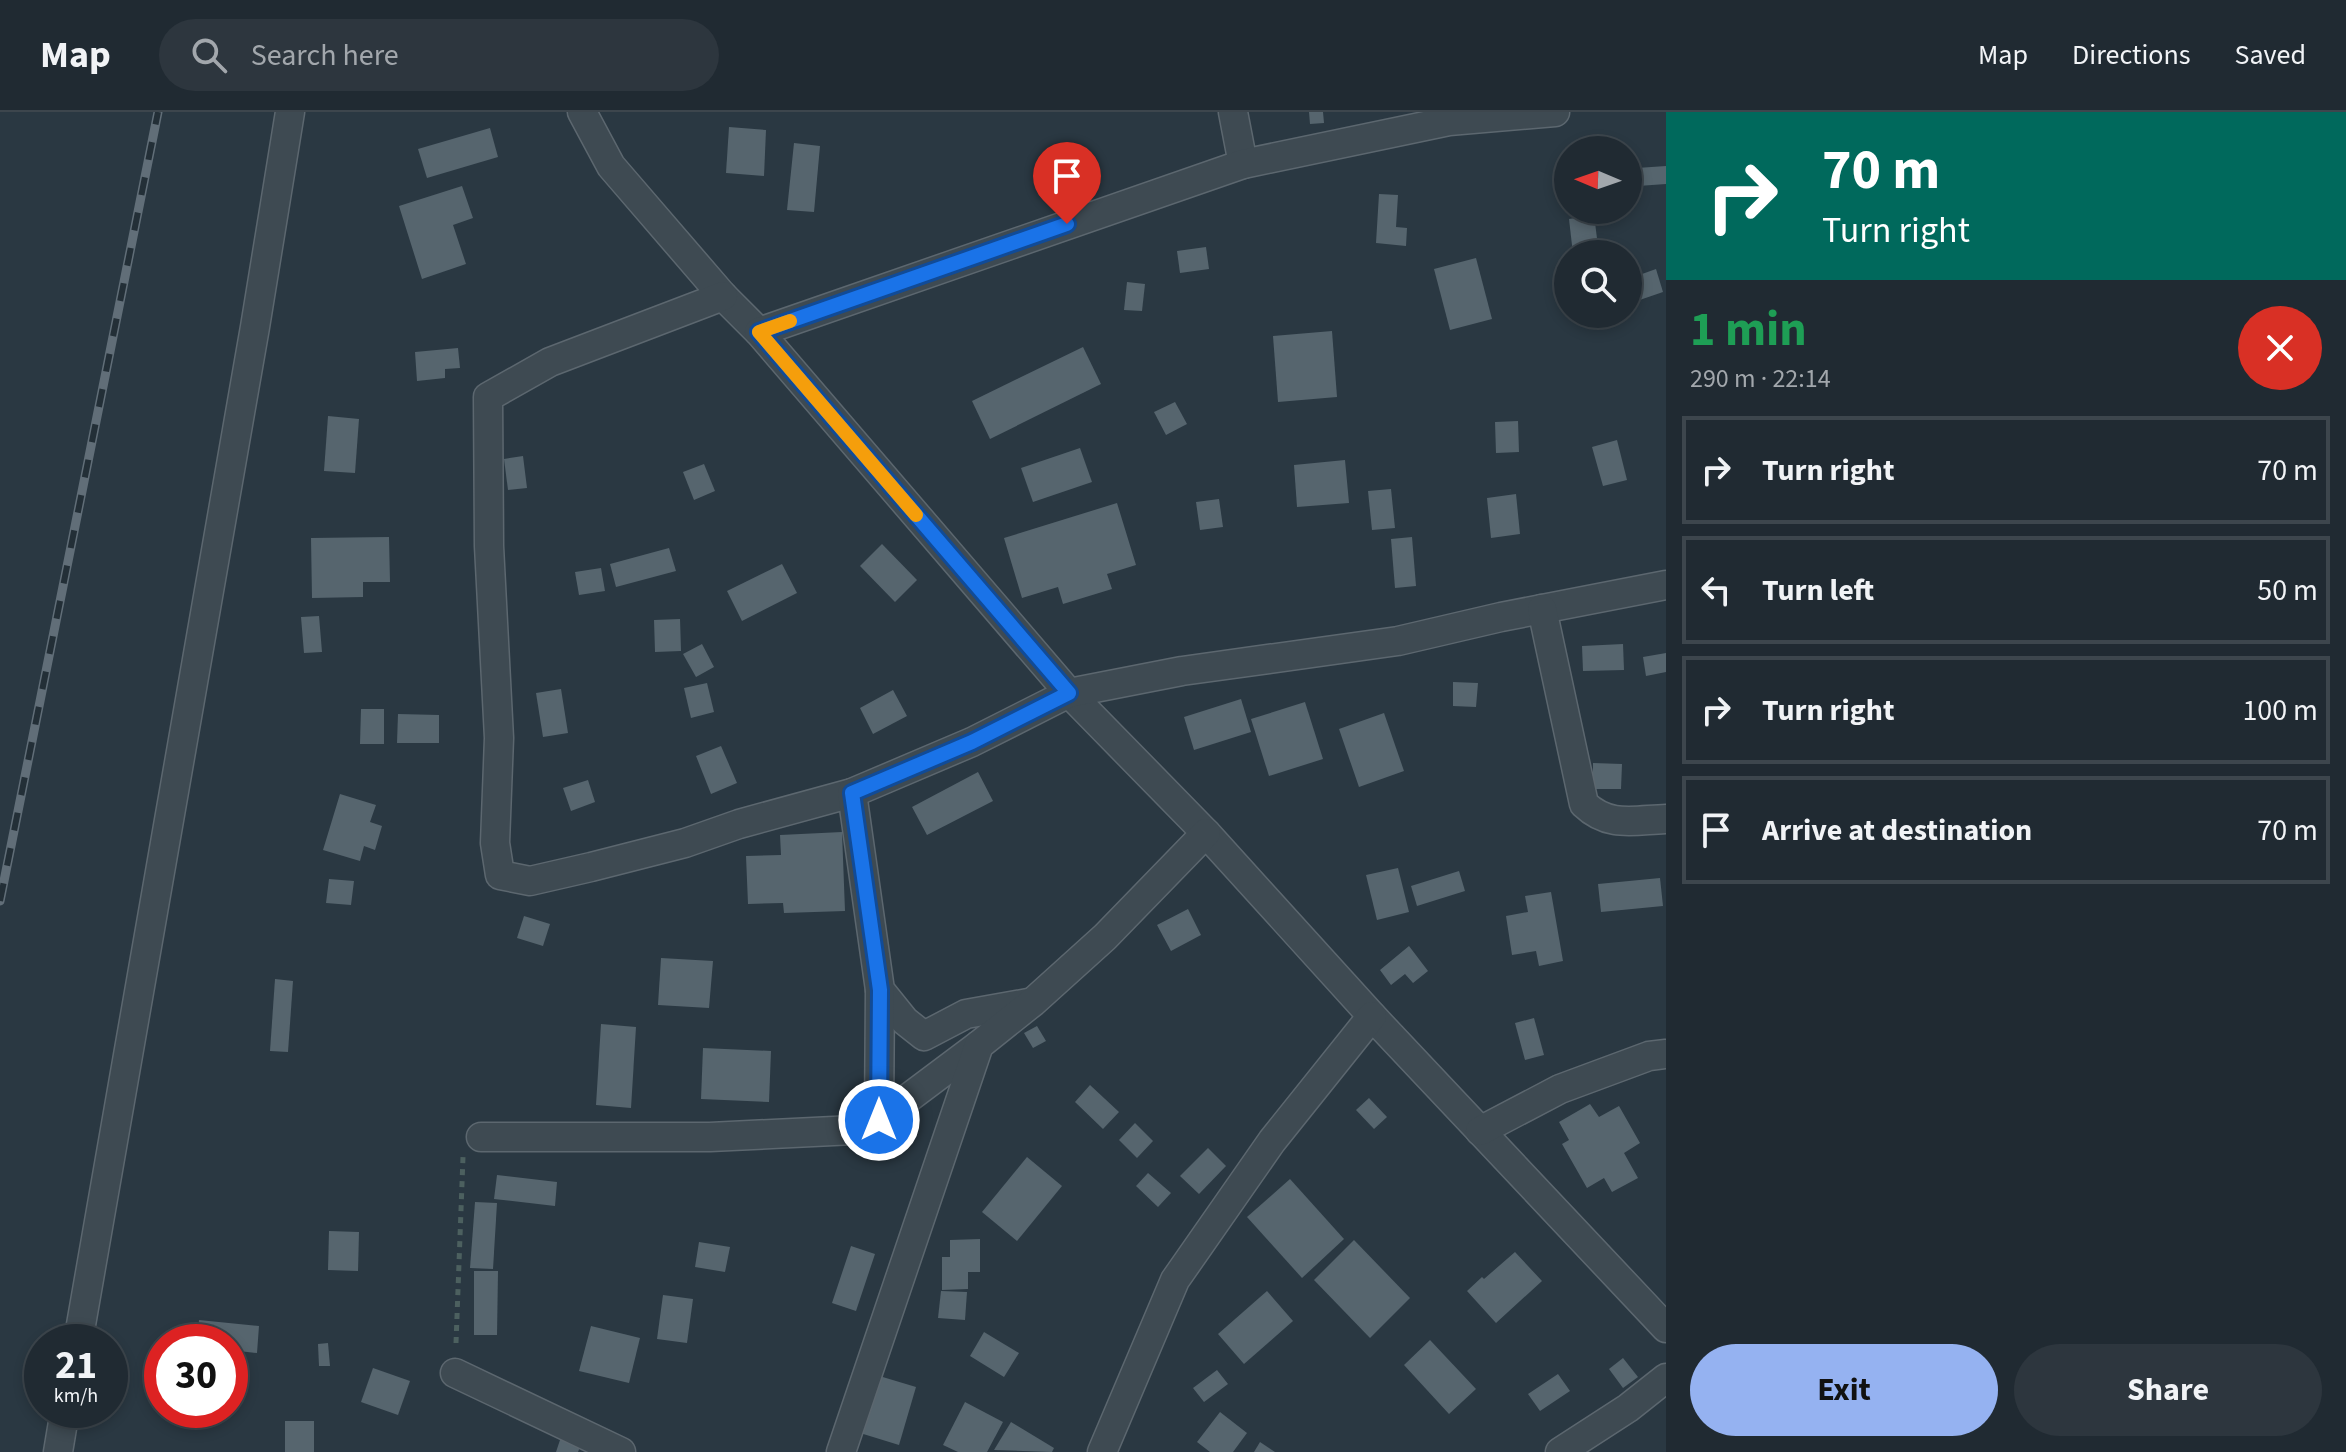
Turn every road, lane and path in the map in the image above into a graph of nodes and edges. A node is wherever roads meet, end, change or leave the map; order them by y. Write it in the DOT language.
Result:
graph roads {
  1 [pos="290,112"];
  2 [pos="582,112"];
  3 [pos="1233,112"];
  4 [pos="1555,112"];
  5 [pos="1243,164"];
  6 [pos="723,296"];
  7 [pos="759,332"];
  8 [pos="1666,585"];
  9 [pos="1542,609"];
  10 [pos="1069,693"];
  11 [pos="852,793"];
  12 [pos="1666,819"];
  13 [pos="1206,833"];
  14 [pos="880,990"];
  15 [pos="1033,1002"];
  16 [pos="1372,1016"];
  17 [pos="979,1045"];
  18 [pos="1666,1054"];
  19 [pos="879,1120"];
  20 [pos="1480,1131"];
  21 [pos="481,1137"];
  22 [pos="81,1324"];
  23 [pos="1666,1328"];
  24 [pos="455,1373"];
  25 [pos="1666,1378"];
  26 [pos="62,1428"];
  27 [pos="58,1452"];
  28 [pos="621,1452"];
  29 [pos="841,1452"];
  30 [pos="1102,1452"];
  31 [pos="1560,1452"];
  1 -- 22 [label="street"];
  2 -- 6 [label="street"];
  3 -- 5 [label="street"];
  4 -- 5 [label="street"];
  5 -- 7 [label="street"];
  6 -- 7 [label="street"];
  6 -- 11 [label="street"];
  7 -- 10 [label="street"];
  8 -- 9 [label="street"];
  9 -- 10 [label="street"];
  9 -- 12 [label="street"];
  10 -- 11 [label="street"];
  10 -- 13 [label="street"];
  11 -- 14 [label="street"];
  13 -- 15 [label="street"];
  13 -- 16 [label="street"];
  14 -- 15 [label="street"];
  14 -- 19 [label="street"];
  15 -- 17 [label="street"];
  16 -- 20 [label="street"];
  16 -- 30 [label="street"];
  17 -- 19 [label="street"];
  17 -- 29 [label="street"];
  18 -- 20 [label="street"];
  19 -- 21 [label="street"];
  20 -- 23 [label="street"];
  21 -- 24 [label="path"];
  24 -- 28 [label="street"];
  25 -- 31 [label="street"];
  26 -- 27 [label="street"];
}
